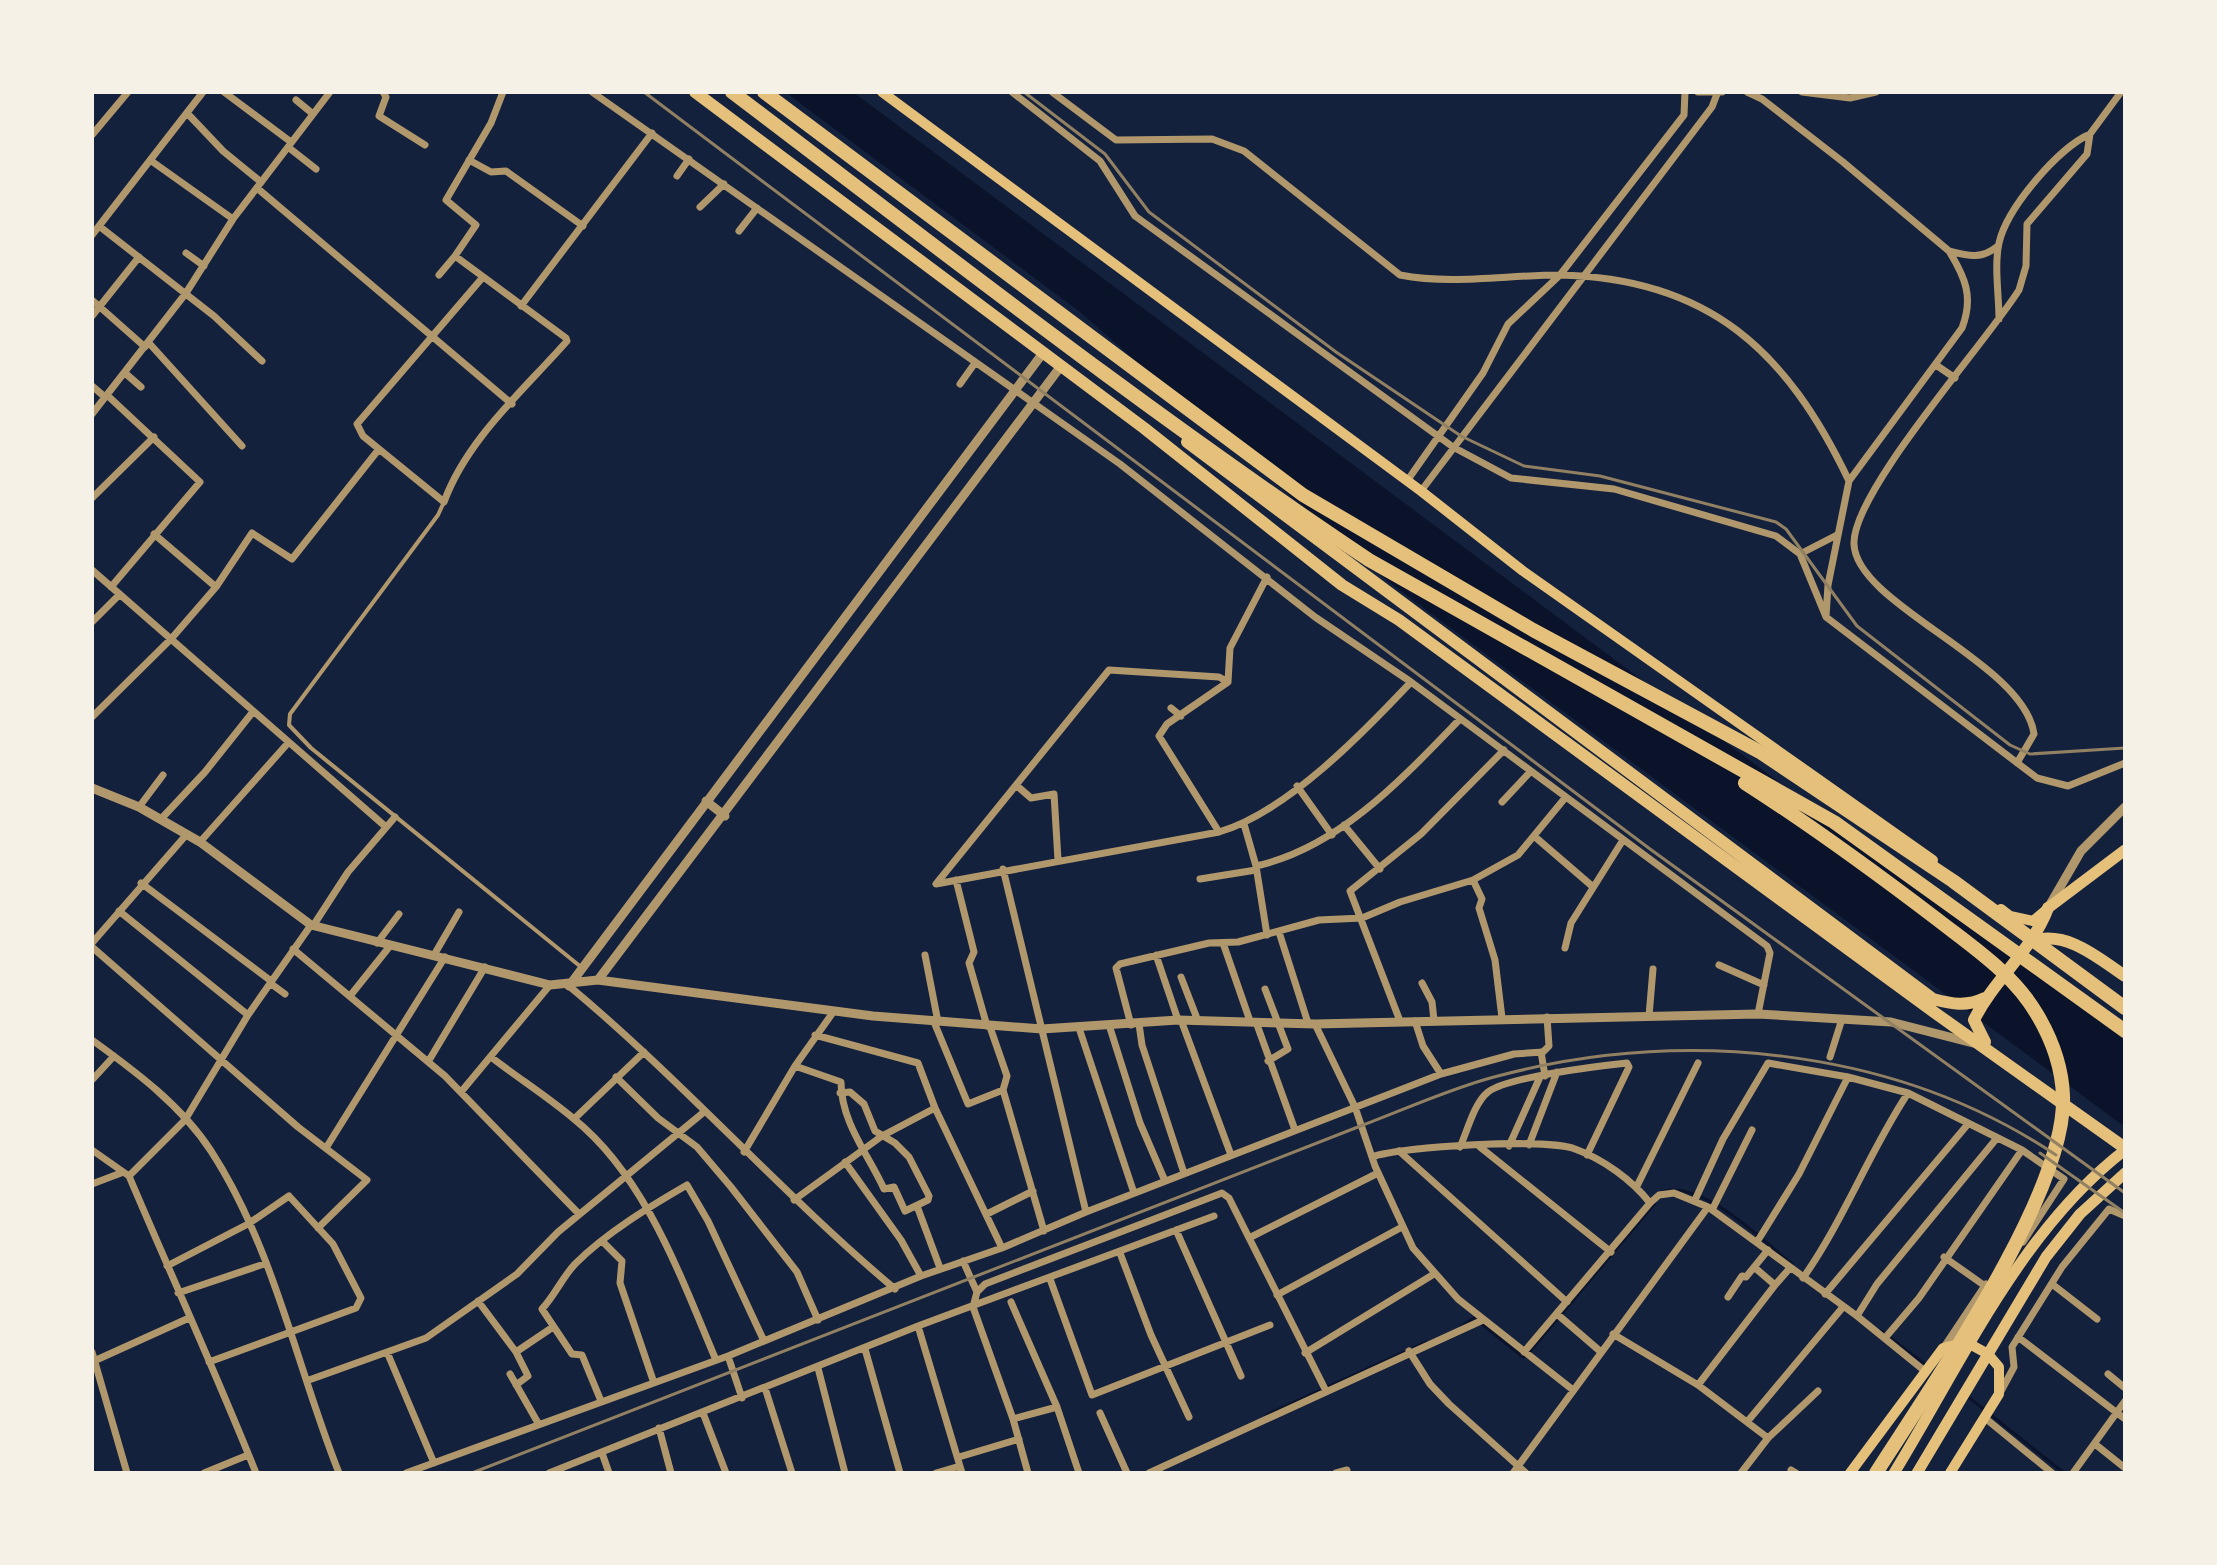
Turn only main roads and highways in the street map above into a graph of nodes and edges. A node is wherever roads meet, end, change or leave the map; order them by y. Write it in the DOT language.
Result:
graph roads {
  1 [pos="695,92"];
  2 [pos="724,92"];
  3 [pos="732,92"];
  4 [pos="764,92"];
  5 [pos="882,92"];
  6 [pos="1648,719"];
  7 [pos="2125,850"];
  8 [pos="2048,908"];
  9 [pos="2032,942"];
  10 [pos="2125,976"];
  11 [pos="1985,998"];
  12 [pos="2125,1005"];
  13 [pos="2125,1031"];
  14 [pos="2012,1068"];
  15 [pos="2125,1149"];
  16 [pos="2125,1173"];
  17 [pos="1850,1473"];
  18 [pos="1876,1473"];
  19 [pos="1894,1473"];
  20 [pos="1917,1473"];
  21 [pos="1950,1473"];
  1 -- 14 [label="highway"];
  2 -- 11 [label="highway"];
  3 -- 6 [label="highway"];
  4 -- 12 [label="highway"];
  5 -- 8 [label="main road"];
  6 -- 13 [label="highway"];
  6 -- 18 [label="highway"];
  7 -- 8 [label="main road"];
  8 -- 9 [label="highway"];
  9 -- 10 [label="highway"];
  9 -- 11 [label="highway"];
  11 -- 14 [label="highway"];
  14 -- 15 [label="highway"];
  15 -- 19 [label="main road"];
  16 -- 20 [label="main road"];
  17 -- 21 [label="main road"];
}
